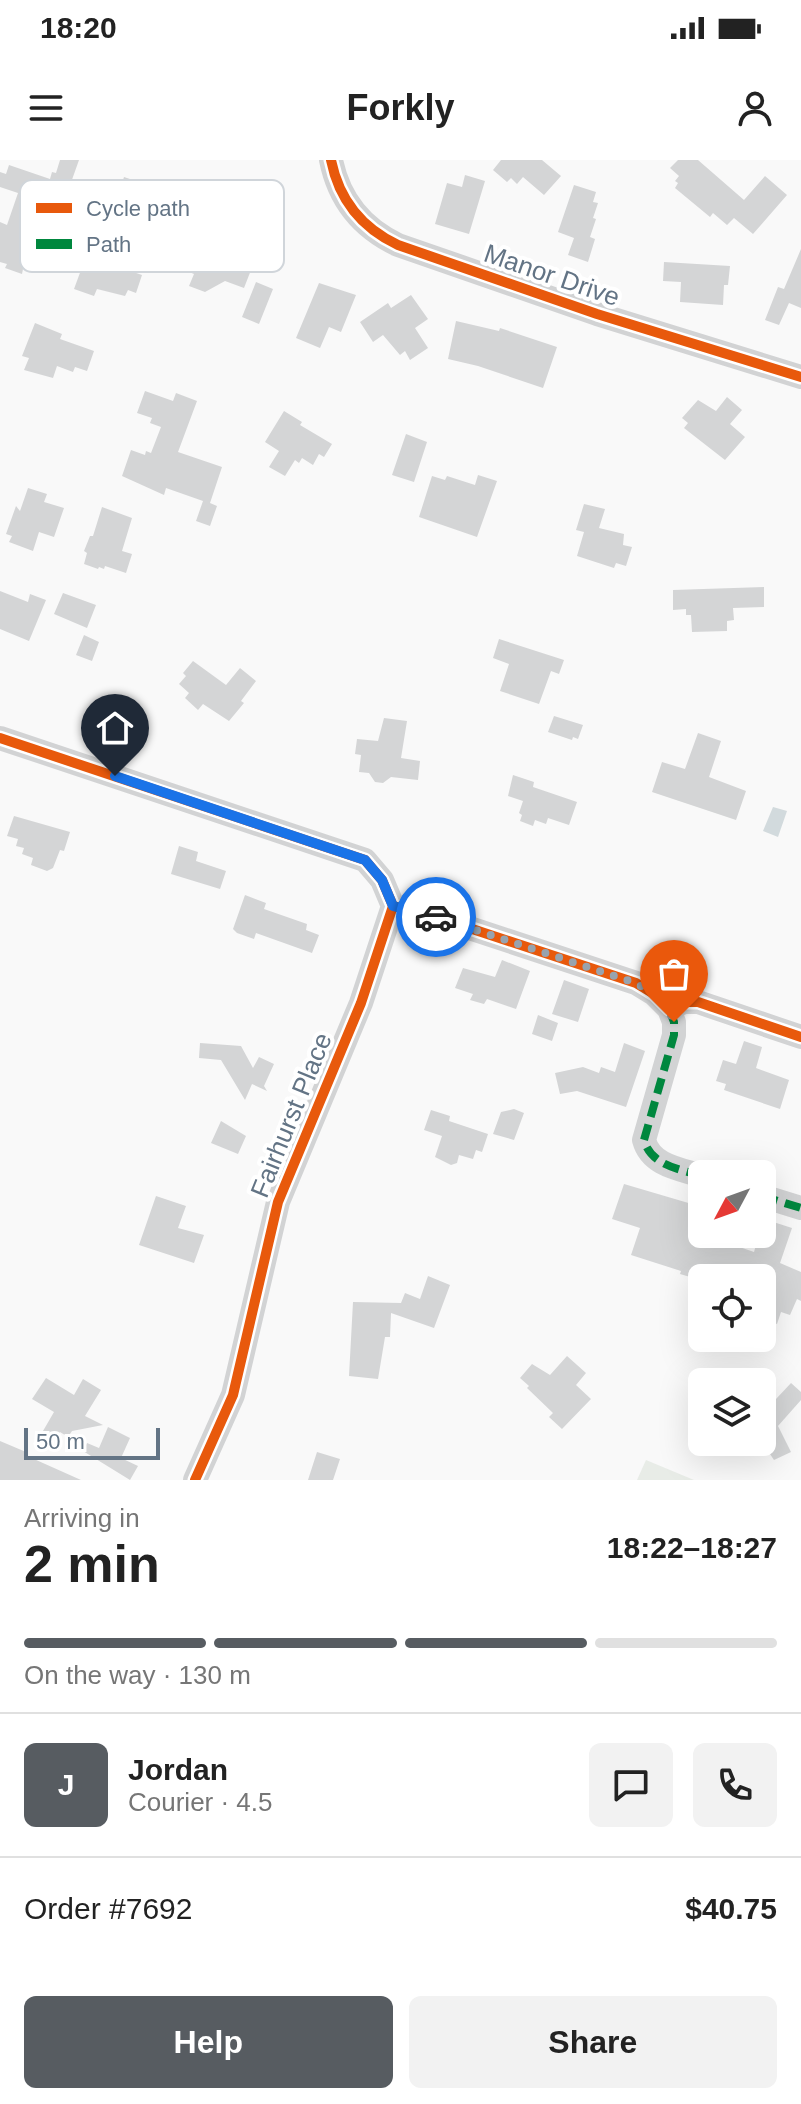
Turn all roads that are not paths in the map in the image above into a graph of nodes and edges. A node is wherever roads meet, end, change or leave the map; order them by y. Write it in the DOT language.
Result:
graph roads {
  1 [pos="331,160"];
  2 [pos="801,377"];
  3 [pos="0,738"];
  4 [pos="393,906"];
  5 [pos="669,1009"];
  6 [pos="801,1037"];
  7 [pos="688,1171"];
  8 [pos="776,1200"];
  9 [pos="801,1208"];
  10 [pos="195,1480"];
  1 -- 2 [label="street, Manor Drive"];
  3 -- 4 [label="street"];
  4 -- 5 [label="street"];
  4 -- 10 [label="street, Fairhurst Place"];
  5 -- 6 [label="street"];
  5 -- 7 [label="street"];
  8 -- 9 [label="street"];
}
